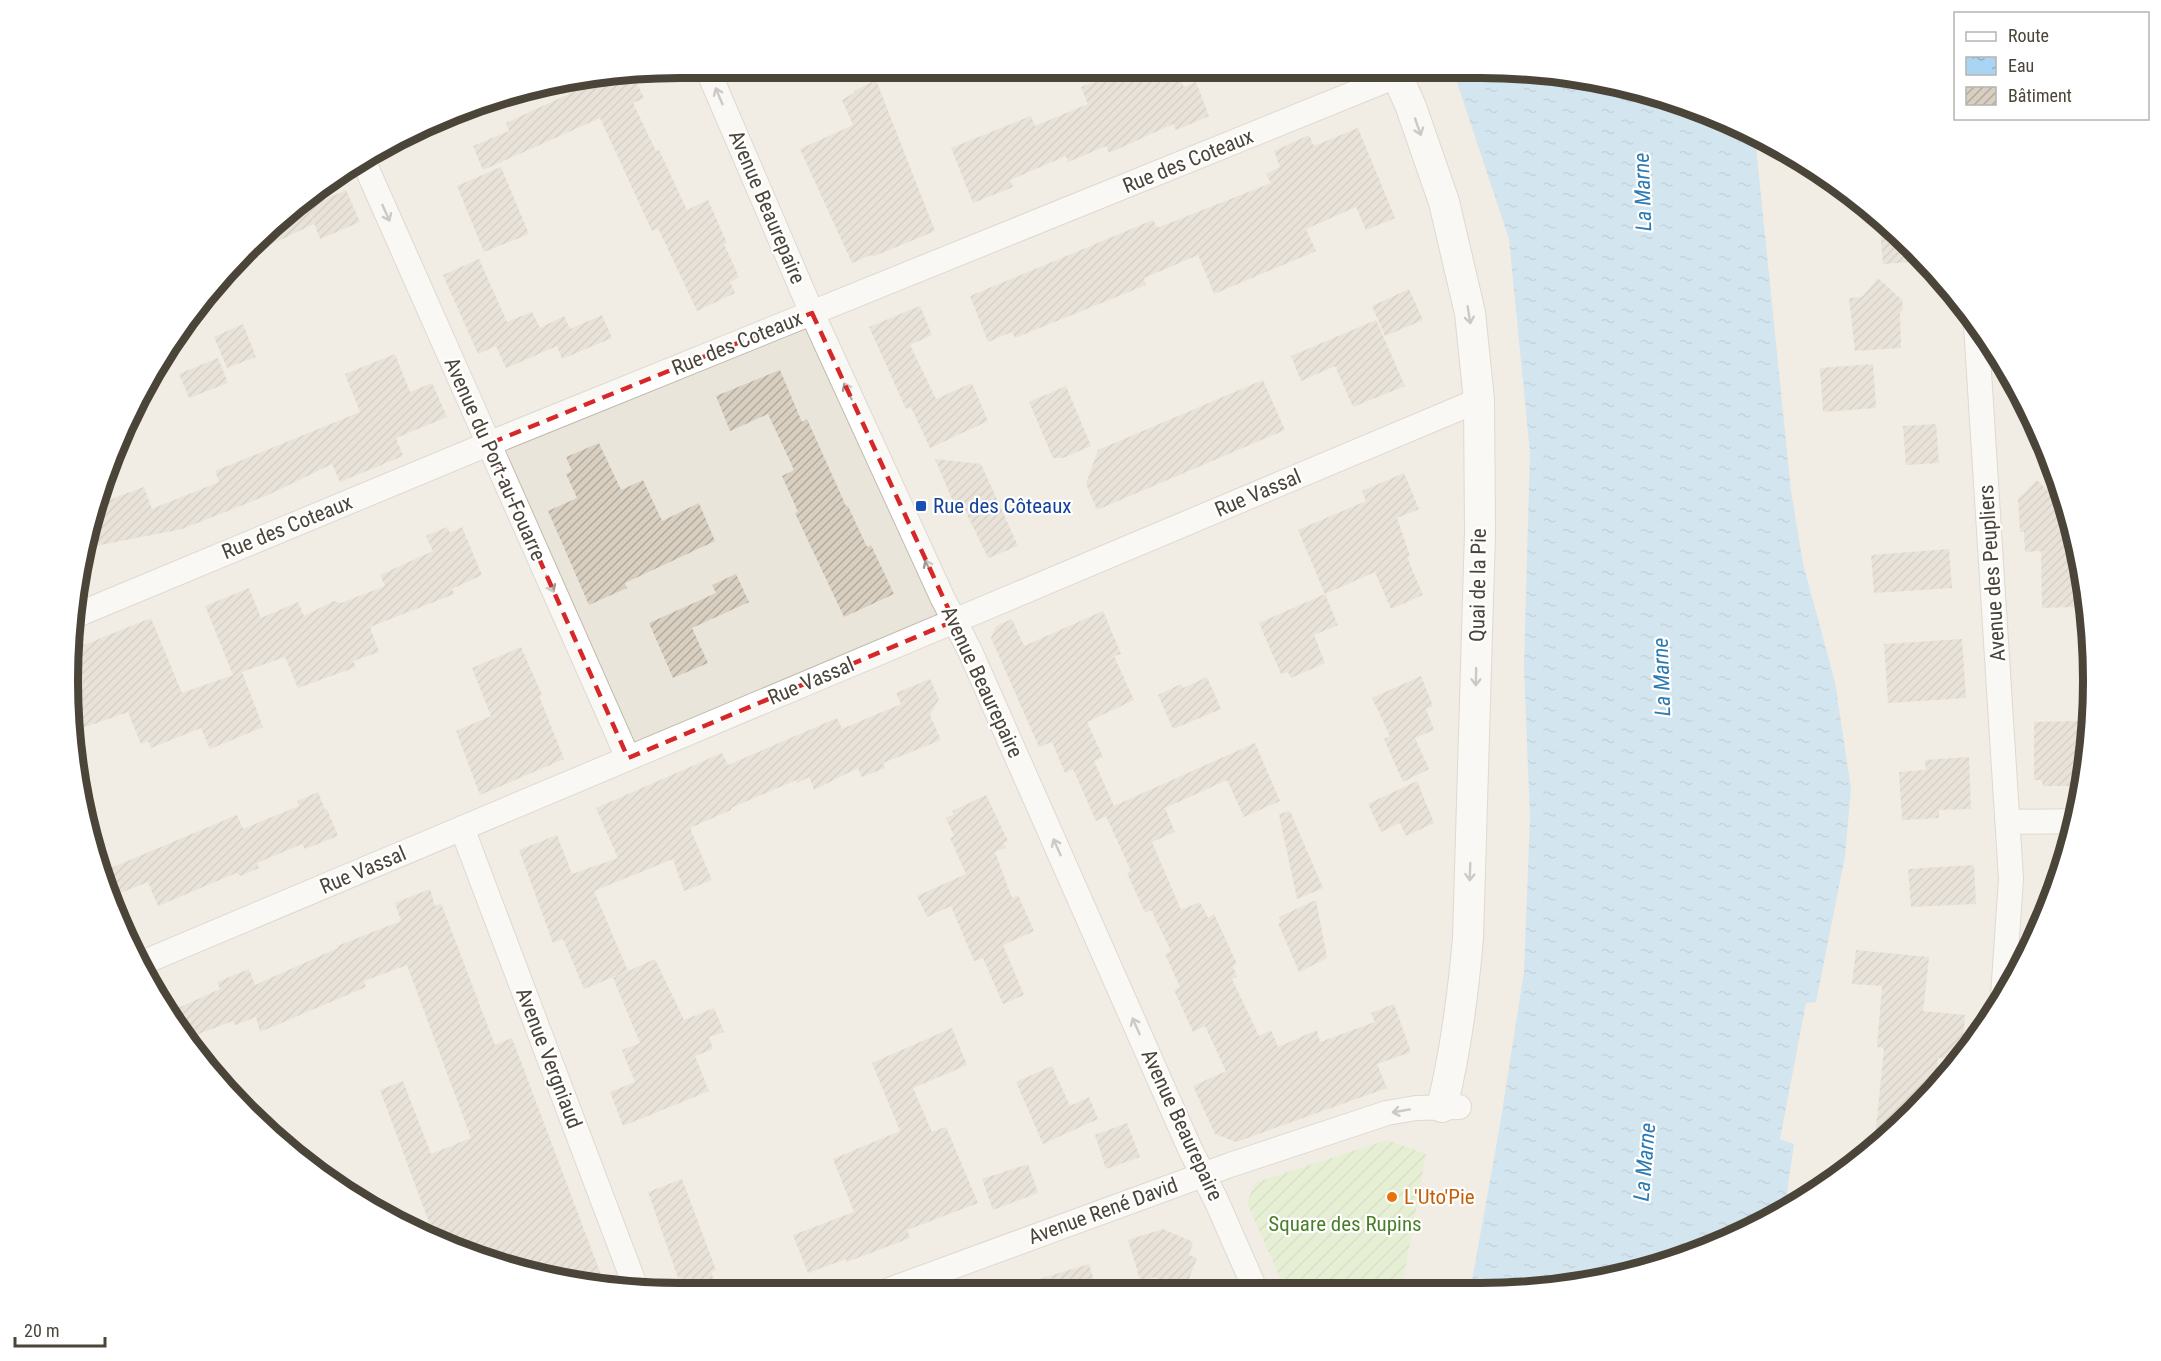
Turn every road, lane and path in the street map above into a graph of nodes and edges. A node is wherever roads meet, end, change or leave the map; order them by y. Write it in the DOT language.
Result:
graph roads {
  1 [pos="712,78"];
  2 [pos="1389,78"];
  3 [pos="1400,78"];
  4 [pos="366,167"];
  5 [pos="812,313"];
  6 [pos="1977,340"];
  7 [pos="1479,400"];
  8 [pos="488,444"];
  9 [pos="82,613"];
  10 [pos="954,621"];
  11 [pos="628,758"];
  12 [pos="2066,821"];
  13 [pos="2008,822"];
  14 [pos="462,828"];
  15 [pos="147,961"];
  16 [pos="2004,978"];
  17 [pos="1450,1107"];
  18 [pos="1203,1174"];
  19 [pos="633,1281"];
  20 [pos="908,1283"];
  21 [pos="1252,1283"];
  5 -- 1 [label="street, Avenue Beaurepaire, one-way"];
  2 -- 5 [label="street, Rue des Coteaux"];
  3 -- 7 [label="street, Quai de la Pie, one-way"];
  4 -- 8 [label="street, Avenue du Port-au-Fouarre, one-way"];
  5 -- 8 [label="street, Rue des Coteaux"];
  10 -- 5 [label="street, Avenue Beaurepaire, one-way"];
  6 -- 13 [label="street, Avenue des Peupliers"];
  7 -- 10 [label="street, Rue Vassal"];
  7 -- 17 [label="street, Quai de la Pie, one-way"];
  8 -- 9 [label="street, Rue des Coteaux"];
  8 -- 11 [label="street, Avenue du Port-au-Fouarre, one-way"];
  10 -- 11 [label="street, Rue Vassal"];
  18 -- 10 [label="street, Avenue Beaurepaire, one-way"];
  11 -- 14 [label="street, Rue Vassal"];
  12 -- 13 [label="street"];
  13 -- 16 [label="street, Avenue des Peupliers"];
  14 -- 15 [label="street, Rue Vassal"];
  14 -- 19 [label="street, Avenue Vergniaud"];
  17 -- 18 [label="street, Avenue René David, one-way"];
  18 -- 20 [label="street, Avenue René David"];
  18 -- 21 [label="street, Avenue Beaurepaire"];
}
